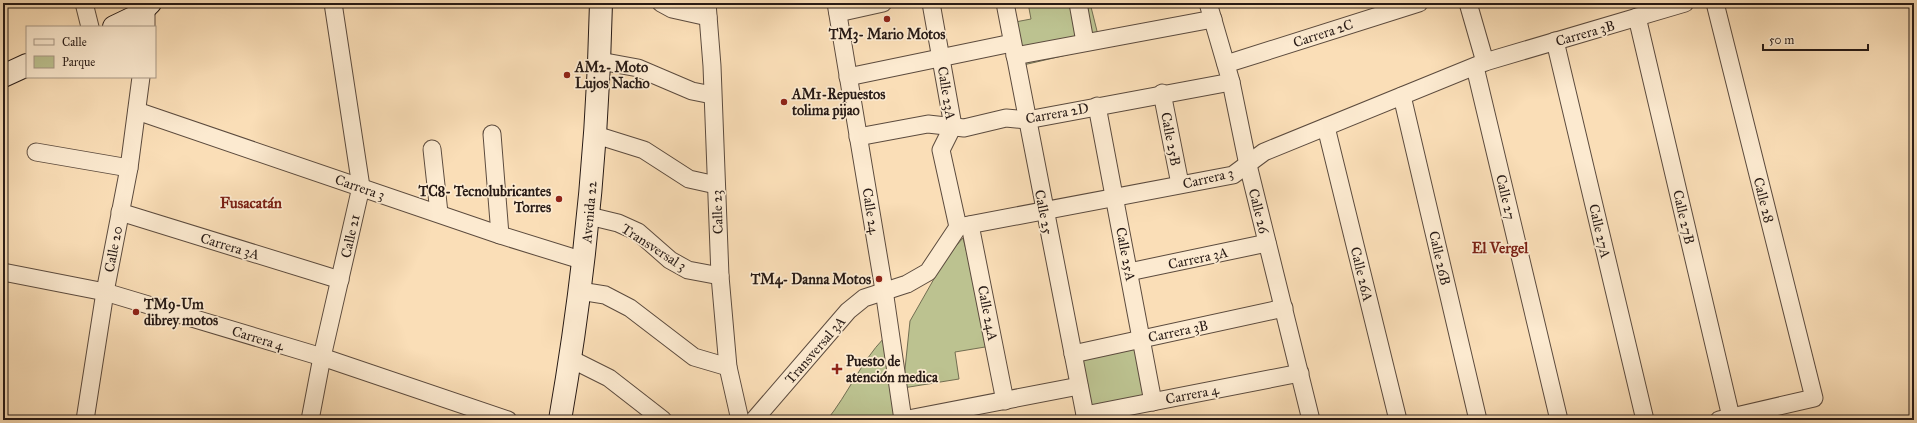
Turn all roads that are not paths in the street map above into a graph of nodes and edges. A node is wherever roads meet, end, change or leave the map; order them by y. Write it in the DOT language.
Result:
graph roads {
  1 [pos="84,3"];
  2 [pos="333,3"];
  3 [pos="601,3"];
  4 [pos="661,3"];
  5 [pos="882,3"];
  6 [pos="931,3"];
  7 [pos="1005,3"];
  8 [pos="1078,3"];
  9 [pos="1419,3"];
  10 [pos="1468,3"];
  11 [pos="1685,3"];
  12 [pos="1715,3"];
  13 [pos="837,8"];
  14 [pos="708,10"];
  15 [pos="1210,11"];
  16 [pos="147,12"];
  17 [pos="1637,17"];
  18 [pos="90,26"];
  19 [pos="116,26"];
  20 [pos="1085,42"];
  21 [pos="1555,42"];
  22 [pos="1014,50"];
  23 [pos="941,58"];
  24 [pos="600,61"];
  25 [pos="1226,64"];
  26 [pos="26,65"];
  27 [pos="1480,65"];
  28 [pos="3,75"];
  29 [pos="848,77"];
  30 [pos="141,78"];
  31 [pos="1231,82"];
  32 [pos="1162,93"];
  33 [pos="712,95"];
  34 [pos="1402,96"];
  35 [pos="1097,106"];
  36 [pos="137,111"];
  37 [pos="1027,120"];
  38 [pos="952,126"];
  39 [pos="1326,127"];
  40 [pos="492,134"];
  41 [pos="596,135"];
  42 [pos="858,137"];
  43 [pos="432,149"];
  44 [pos="36,152"];
  45 [pos="1248,165"];
  46 [pos="129,168"];
  47 [pos="1180,184"];
  48 [pos="716,185"];
  49 [pos="361,187"];
  50 [pos="1115,197"];
  51 [pos="1044,211"];
  52 [pos="120,212"];
  53 [pos="439,213"];
  54 [pos="589,216"];
  55 [pos="964,226"];
  56 [pos="500,235"];
  57 [pos="1268,243"];
  58 [pos="584,261"];
  59 [pos="3,272"];
  60 [pos="1129,272"];
  61 [pos="720,276"];
  62 [pos="340,280"];
  63 [pos="884,290"];
  64 [pos="580,291"];
  65 [pos="104,292"];
  66 [pos="1284,308"];
  67 [pos="1141,339"];
  68 [pos="1073,354"];
  69 [pos="322,357"];
  70 [pos="571,359"];
  71 [pos="728,367"];
  72 [pos="1300,373"];
  73 [pos="1079,386"];
  74 [pos="1006,401"];
  75 [pos="1153,402"];
  76 [pos="970,414"];
  77 [pos="1085,418"];
  78 [pos="1725,419"];
  79 [pos="85,420"];
  80 [pos="310,420"];
  81 [pos="508,420"];
  82 [pos="560,420"];
  83 [pos="663,420"];
  84 [pos="740,420"];
  85 [pos="754,420"];
  86 [pos="903,420"];
  87 [pos="1311,420"];
  88 [pos="1398,420"];
  89 [pos="1478,420"];
  90 [pos="1559,420"];
  91 [pos="1645,420"];
  1 -- 18 [label="street"];
  2 -- 49 [label="street, Calle 21"];
  3 -- 24 [label="street, Avenida 22"];
  4 -- 14 [label="street"];
  5 -- 13 [label="street"];
  6 -- 23 [label="street, Calle 23A"];
  7 -- 22 [label="street, Calle 25"];
  8 -- 20 [label="street"];
  9 -- 25 [label="street, Carrera 2C"];
  10 -- 27 [label="street, Calle 27"];
  11 -- 17 [label="street, Carrera 3B"];
  12 -- 78 [label="street, Calle 28"];
  13 -- 29 [label="street, Calle 24"];
  14 -- 33 [label="street, Calle 23"];
  15 -- 20 [label="street"];
  15 -- 25 [label="street, Calle 26"];
  16 -- 19 [label="street"];
  17 -- 21 [label="street, Carrera 3B"];
  17 -- 78 [label="street, Calle 27B"];
  20 -- 22 [label="street"];
  21 -- 27 [label="street, Carrera 3B"];
  21 -- 91 [label="street, Calle 27A"];
  22 -- 23 [label="street"];
  22 -- 37 [label="street, Calle 25"];
  23 -- 29 [label="street"];
  23 -- 38 [label="street, Calle 23A"];
  24 -- 33 [label="street"];
  24 -- 41 [label="street, Avenida 22"];
  25 -- 31 [label="street, Calle 26"];
  26 -- 28 [label="street"];
  27 -- 34 [label="street, Carrera 3"];
  27 -- 90 [label="street, Calle 27"];
  29 -- 42 [label="street, Calle 24"];
  30 -- 36 [label="street, Calle 20"];
  31 -- 32 [label="street, Carrera 2D"];
  31 -- 45 [label="street, Calle 26"];
  32 -- 35 [label="street, Carrera 2D"];
  32 -- 47 [label="street, Calle 25B"];
  33 -- 48 [label="street, Calle 23"];
  34 -- 39 [label="street, Carrera 3"];
  34 -- 89 [label="street, Calle 26B"];
  35 -- 37 [label="street, Carrera 2D"];
  35 -- 50 [label="street, Calle 25A"];
  36 -- 46 [label="street, Calle 20"];
  36 -- 49 [label="street, Carrera 3"];
  37 -- 38 [label="street, Carrera 2D"];
  37 -- 51 [label="street, Calle 25"];
  38 -- 42 [label="street, Carrera 2D"];
  38 -- 55 [label="street, Calle 23A"];
  39 -- 45 [label="street, Carrera 3"];
  39 -- 88 [label="street, Calle 26A"];
  40 -- 56 [label="street"];
  41 -- 48 [label="street"];
  41 -- 54 [label="street, Avenida 22"];
  42 -- 63 [label="street, Calle 24"];
  43 -- 53 [label="street"];
  44 -- 46 [label="street"];
  45 -- 47 [label="street, Carrera 3"];
  45 -- 57 [label="street, Calle 26"];
  46 -- 52 [label="street, Calle 20"];
  47 -- 50 [label="street, Carrera 3"];
  48 -- 61 [label="street, Calle 23"];
  49 -- 53 [label="street, Carrera 3"];
  49 -- 62 [label="street, Calle 21"];
  50 -- 51 [label="street, Carrera 3"];
  50 -- 60 [label="street, Calle 25A"];
  51 -- 55 [label="street, Carrera 3"];
  51 -- 68 [label="street, Calle 25"];
  52 -- 62 [label="street, Carrera 3A"];
  52 -- 65 [label="street, Calle 20"];
  53 -- 56 [label="street, Carrera 3"];
  54 -- 58 [label="street, Avenida 22"];
  54 -- 61 [label="street, Transversal 3"];
  55 -- 63 [label="street"];
  55 -- 74 [label="street, Calle 24A"];
  56 -- 58 [label="street, Carrera 3"];
  57 -- 60 [label="street, Carrera 3A"];
  57 -- 66 [label="street, Calle 26"];
  58 -- 64 [label="street, Avenida 22"];
  59 -- 65 [label="street, Carrera 4"];
  60 -- 67 [label="street, Calle 25A"];
  61 -- 71 [label="street, Calle 23"];
  62 -- 69 [label="street, Calle 21"];
  63 -- 85 [label="street, Transversal 3A"];
  63 -- 86 [label="street, Calle 24"];
  64 -- 70 [label="street, Avenida 22"];
  64 -- 71 [label="street"];
  65 -- 69 [label="street, Carrera 4"];
  65 -- 79 [label="street, Calle 20"];
  66 -- 67 [label="street, Carrera 3B"];
  66 -- 72 [label="street, Calle 26"];
  67 -- 68 [label="street, Carrera 3B"];
  67 -- 75 [label="street, Calle 25A"];
  68 -- 73 [label="street, Calle 25"];
  69 -- 80 [label="street, Calle 21"];
  69 -- 81 [label="street, Carrera 4"];
  70 -- 82 [label="street, Avenida 22"];
  70 -- 83 [label="street"];
  71 -- 84 [label="street, Calle 23"];
  72 -- 75 [label="street, Carrera 4"];
  72 -- 87 [label="street, Calle 26"];
  73 -- 74 [label="street"];
  73 -- 77 [label="street, Calle 25"];
  74 -- 76 [label="street"];
  75 -- 77 [label="street, Carrera 4"];
  76 -- 86 [label="street"];
}
